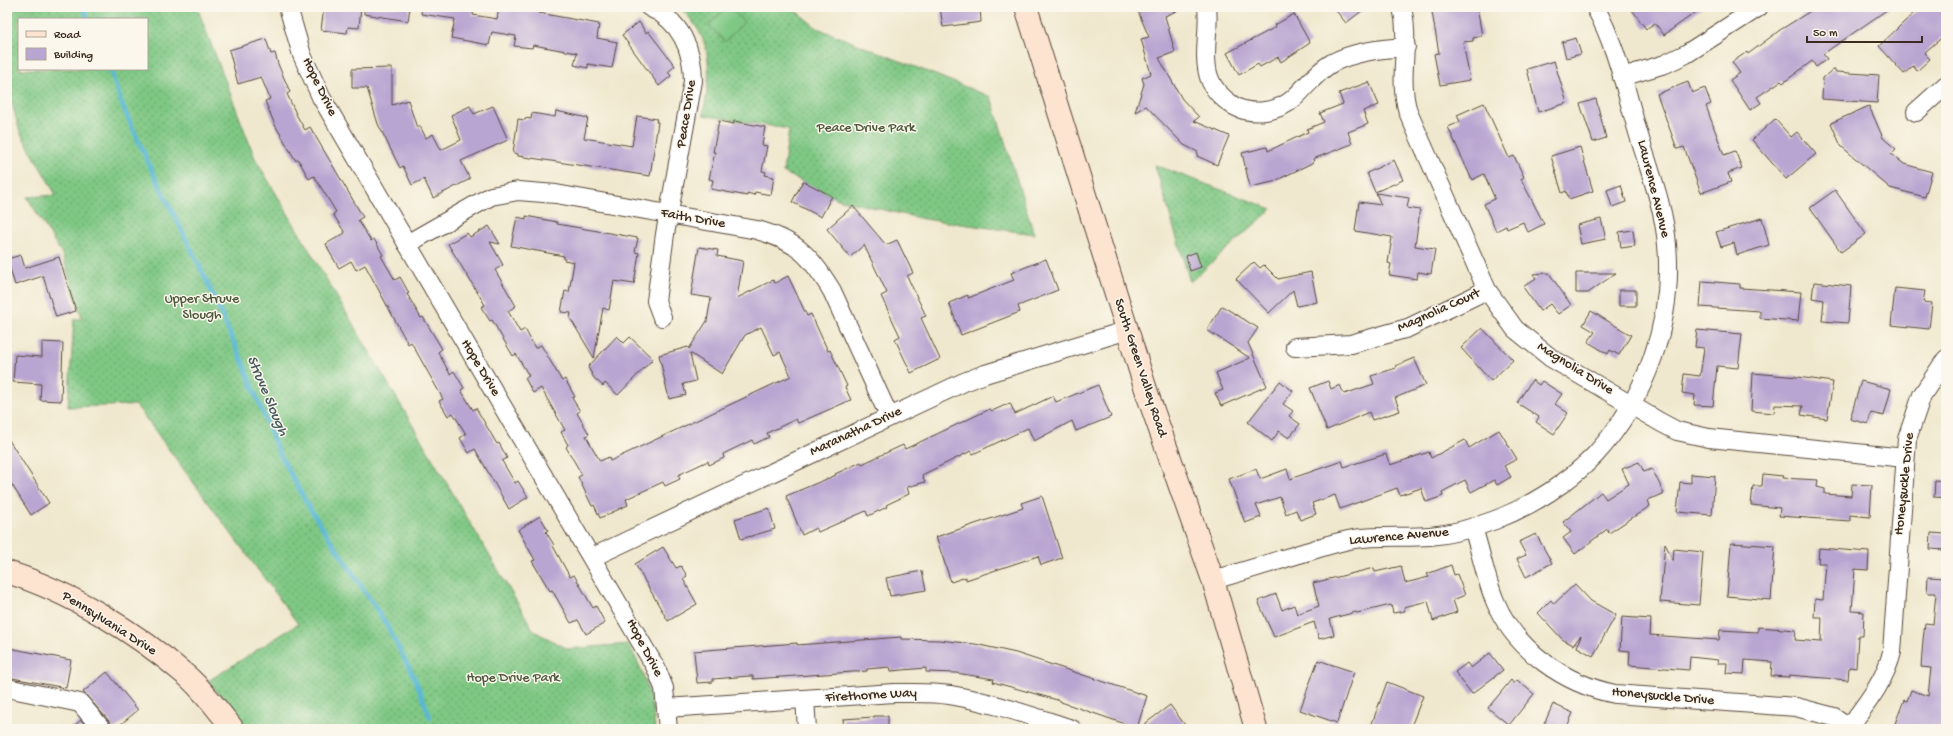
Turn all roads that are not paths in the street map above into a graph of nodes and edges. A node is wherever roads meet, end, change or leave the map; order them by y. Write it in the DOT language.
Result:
graph roads {
  1 [pos="288,7"];
  2 [pos="649,7"];
  3 [pos="1026,7"];
  4 [pos="1206,7"];
  5 [pos="1402,7"];
  6 [pos="1595,7"];
  7 [pos="1759,7"];
  8 [pos="1406,47"];
  9 [pos="1622,77"];
  10 [pos="1946,85"];
  11 [pos="1916,112"];
  12 [pos="669,215"];
  13 [pos="407,244"];
  14 [pos="1487,290"];
  15 [pos="662,317"];
  16 [pos="1128,330"];
  17 [pos="1295,347"];
  18 [pos="1946,359"];
  19 [pos="1631,404"];
  20 [pos="890,416"];
  21 [pos="1905,458"];
  22 [pos="1473,528"];
  23 [pos="593,557"];
  24 [pos="7,572"];
  25 [pos="1213,580"];
  26 [pos="7,688"];
  27 [pos="805,699"];
  28 [pos="666,708"];
  29 [pos="1852,728"];
  30 [pos="102,729"];
  31 [pos="233,729"];
  32 [pos="668,729"];
  33 [pos="807,729"];
  34 [pos="1072,729"];
  35 [pos="1256,729"];
  1 -- 13 [label="street, Hope Drive"];
  2 -- 12 [label="street, Peace Drive"];
  3 -- 16 [label="main road, South Green Valley Road"];
  4 -- 8 [label="street"];
  5 -- 8 [label="street, Magnolia Drive"];
  6 -- 9 [label="street, Lawrence Avenue"];
  7 -- 9 [label="street"];
  8 -- 14 [label="street, Magnolia Drive"];
  9 -- 19 [label="street, Lawrence Avenue"];
  10 -- 11 [label="street"];
  12 -- 13 [label="street, Faith Drive"];
  12 -- 15 [label="street, Peace Drive"];
  12 -- 20 [label="street, Faith Drive"];
  13 -- 23 [label="street, Hope Drive"];
  14 -- 17 [label="street, Magnolia Court"];
  14 -- 19 [label="street, Magnolia Drive"];
  16 -- 20 [label="street, Maranatha Drive"];
  16 -- 25 [label="main road, South Green Valley Road"];
  18 -- 21 [label="street, Honeysuckle Drive"];
  19 -- 21 [label="street, Magnolia Drive"];
  19 -- 22 [label="street, Lawrence Avenue"];
  20 -- 23 [label="street, Maranatha Drive"];
  21 -- 29 [label="street, Honeysuckle Drive"];
  22 -- 25 [label="street, Lawrence Avenue"];
  22 -- 29 [label="street, Honeysuckle Drive"];
  23 -- 28 [label="street, Hope Drive"];
  24 -- 31 [label="main road, Pennsylvania Drive"];
  25 -- 35 [label="main road, South Green Valley Road"];
  26 -- 30 [label="street"];
  27 -- 28 [label="street, Firethorne Way"];
  27 -- 33 [label="street"];
  27 -- 34 [label="street, Firethorne Way"];
  28 -- 32 [label="street, Hope Drive"];
}
